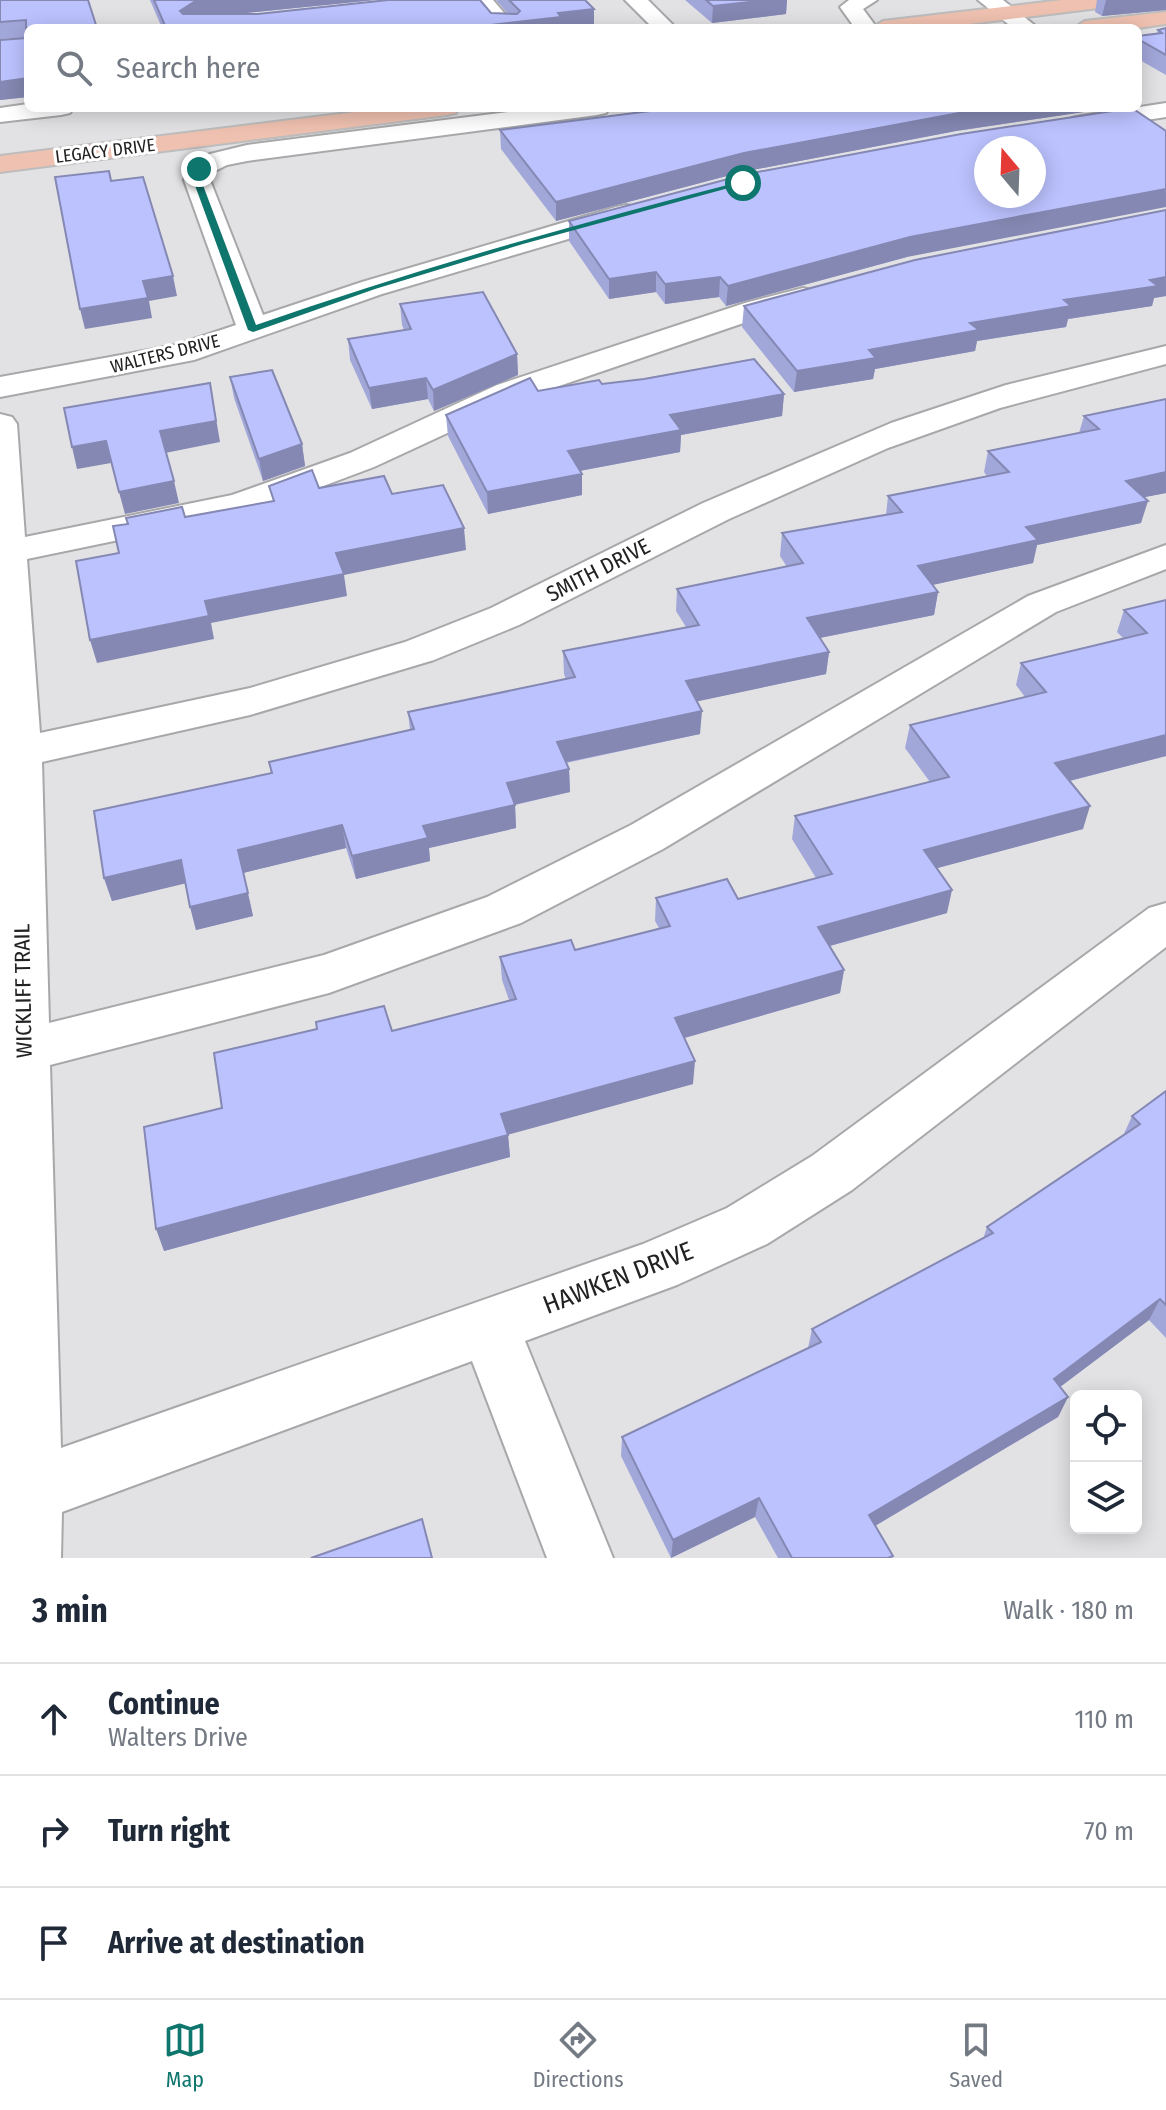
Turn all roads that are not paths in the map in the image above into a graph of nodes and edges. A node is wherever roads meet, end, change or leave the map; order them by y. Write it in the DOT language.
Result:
graph roads {
  1 [pos="482,0"];
  2 [pos="667,0"];
  3 [pos="866,0"];
  4 [pos="1115,0"];
  5 [pos="638,2"];
  6 [pos="998,7"];
  7 [pos="1166,18"];
  8 [pos="503,24"];
  9 [pos="661,24"];
  10 [pos="863,24"];
  11 [pos="905,24"];
  12 [pos="1021,24"];
  13 [pos="1117,24"];
  14 [pos="1166,35"];
  15 [pos="1142,38"];
  16 [pos="415,112"];
  17 [pos="566,112"];
  18 [pos="1164,112"];
  19 [pos="0,115"];
  20 [pos="70,116"];
  21 [pos="1057,127"];
  22 [pos="0,135"];
  23 [pos="0,164"];
  24 [pos="654,205"];
  25 [pos="832,289"];
  26 [pos="253,330"];
  27 [pos="1166,355"];
  28 [pos="0,387"];
  29 [pos="0,424"];
  30 [pos="8,552"];
  31 [pos="1166,556"];
  32 [pos="20,752"];
  33 [pos="1166,921"];
  34 [pos="24,1051"];
  35 [pos="489,1326"];
  36 [pos="15,1497"];
  37 [pos="28,1558"];
  38 [pos="580,1558"];
  1 -- 8 [label="street"];
  2 -- 5 [label="street"];
  3 -- 10 [label="street"];
  4 -- 6 [label="main road"];
  5 -- 9 [label="street"];
  6 -- 11 [label="main road"];
  6 -- 12 [label="street"];
  7 -- 13 [label="main road"];
  14 -- 15 [label="street"];
  16 -- 23 [label="main road, LEGACY DRIVE"];
  17 -- 26 [label="street"];
  18 -- 21 [label="street"];
  19 -- 20 [label="street"];
  20 -- 22 [label="main road, LEGACY DRIVE"];
  24 -- 26 [label="street, WALTERS DRIVE"];
  25 -- 30 [label="street"];
  26 -- 28 [label="street, WALTERS DRIVE"];
  27 -- 32 [label="street, SMITH DRIVE"];
  29 -- 30 [label="street, WICKLIFF TRAIL"];
  30 -- 32 [label="street, WICKLIFF TRAIL"];
  31 -- 34 [label="street"];
  32 -- 34 [label="street, WICKLIFF TRAIL"];
  33 -- 35 [label="street, HAWKEN DRIVE"];
  34 -- 36 [label="street, WICKLIFF TRAIL"];
  35 -- 36 [label="street, HAWKEN DRIVE"];
  35 -- 38 [label="street"];
  36 -- 37 [label="street, WICKLIFF TRAIL"];
}
